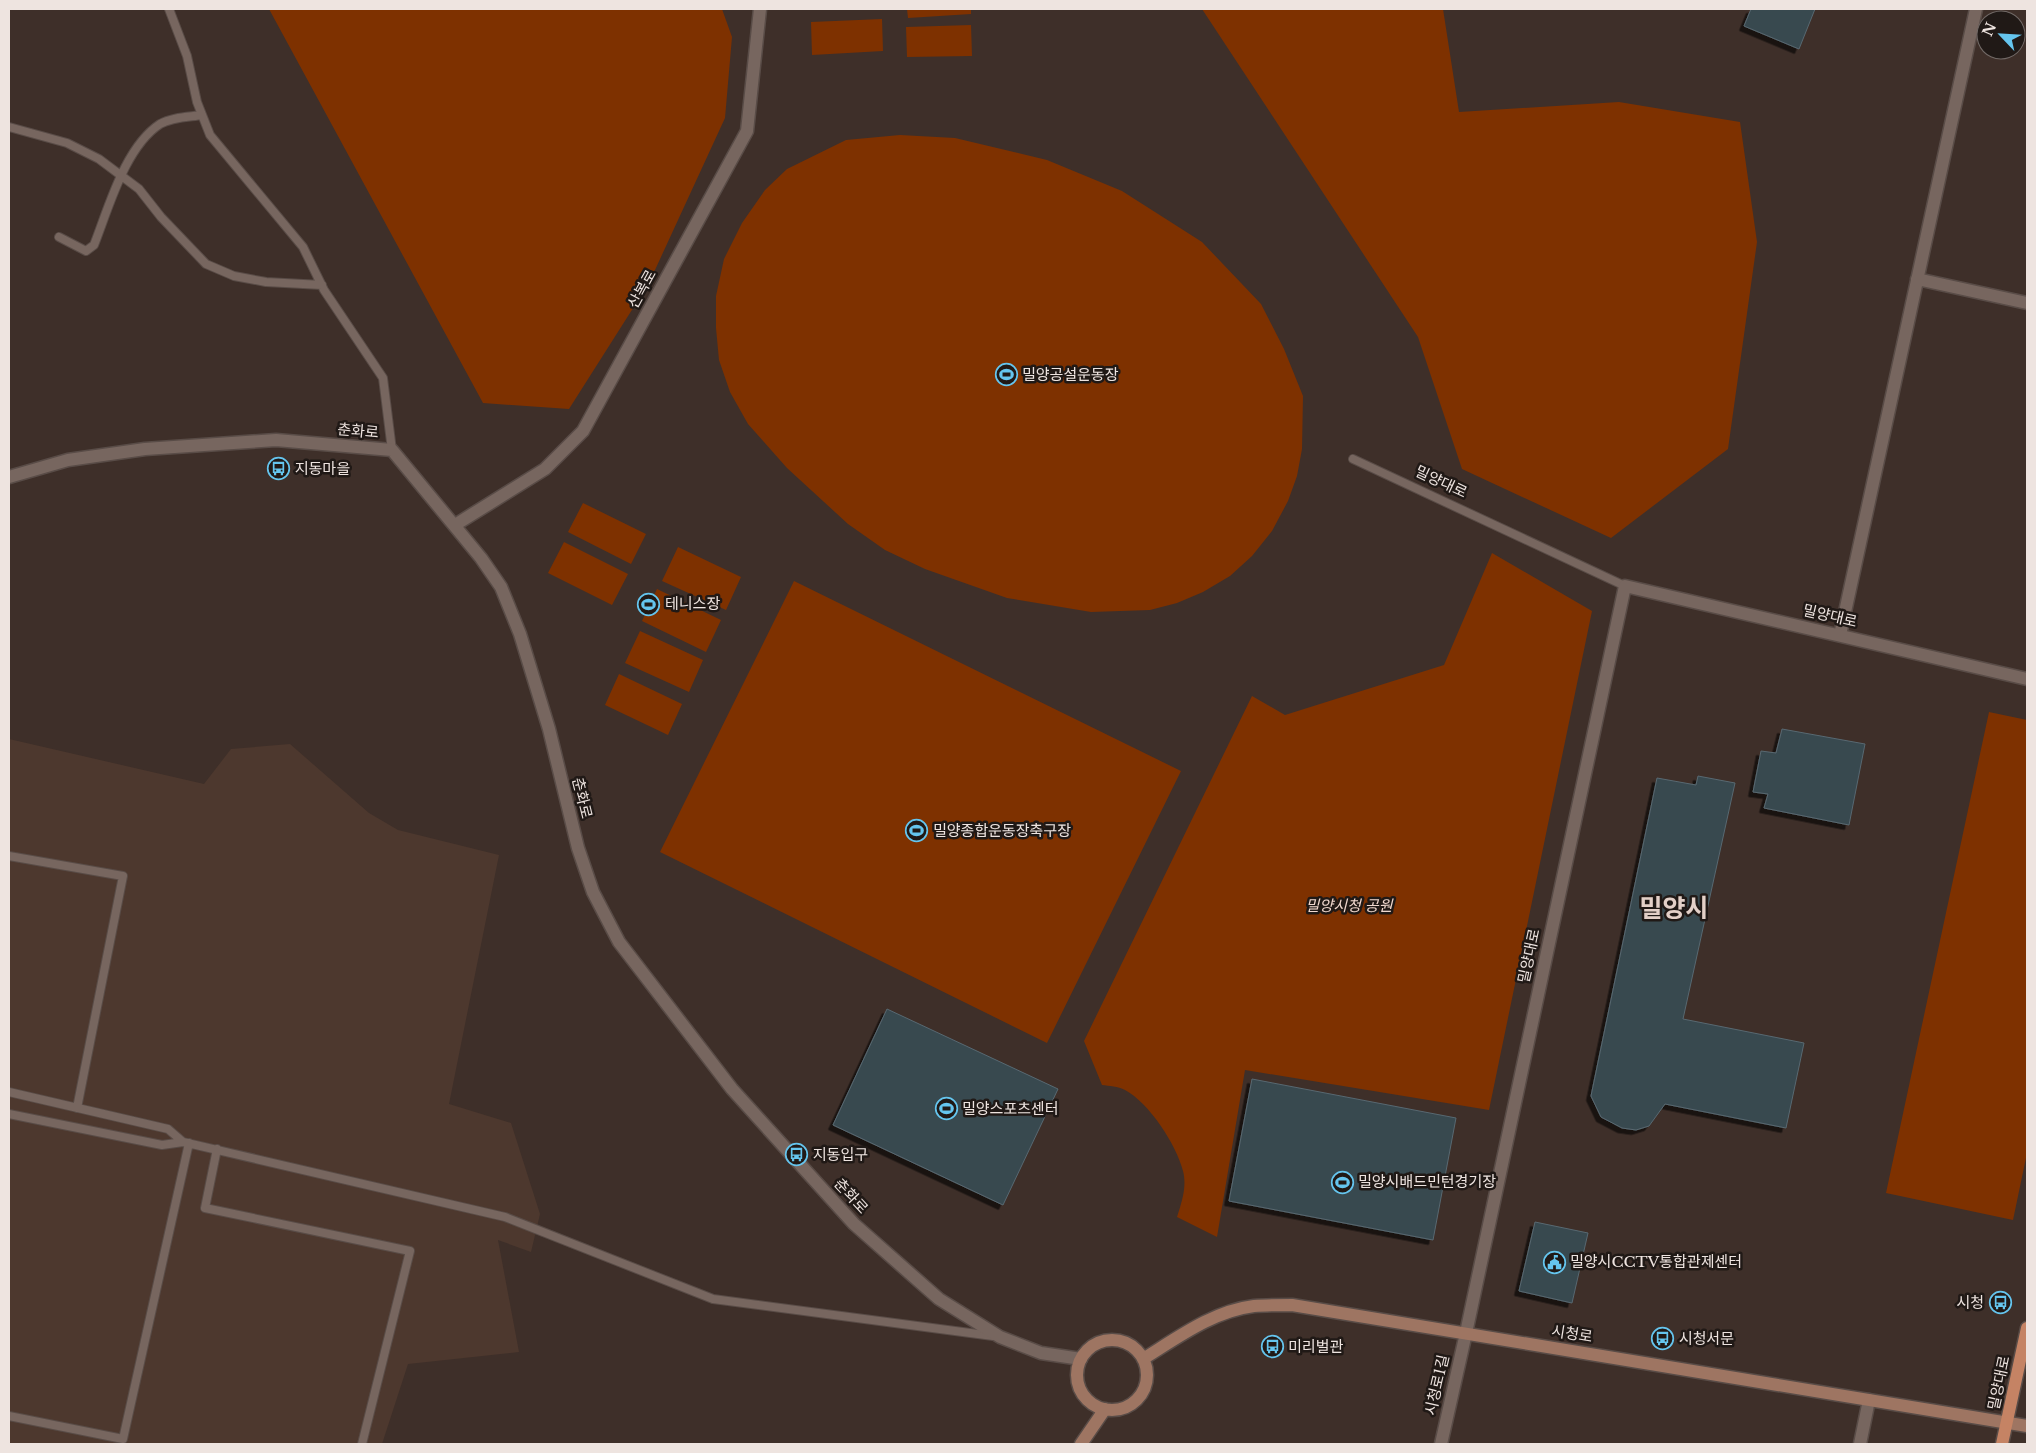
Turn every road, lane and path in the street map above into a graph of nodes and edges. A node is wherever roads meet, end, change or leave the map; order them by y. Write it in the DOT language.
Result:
graph roads {
  1 [pos="168,9"];
  2 [pos="760,9"];
  3 [pos="1976,9"];
  4 [pos="202,116"];
  5 [pos="9,128"];
  6 [pos="122,176"];
  7 [pos="59,237"];
  8 [pos="1917,279"];
  9 [pos="322,284"];
  10 [pos="2027,303"];
  11 [pos="392,450"];
  12 [pos="1353,459"];
  13 [pos="9,477"];
  14 [pos="455,525"];
  15 [pos="1625,586"];
  16 [pos="1840,635"];
  17 [pos="2027,679"];
  18 [pos="9,856"];
  19 [pos="9,1092"];
  20 [pos="77,1108"];
  21 [pos="9,1114"];
  22 [pos="186,1142"];
  23 [pos="217,1149"];
  24 [pos="2027,1328"];
  25 [pos="1466,1333"];
  26 [pos="1000,1336"];
  27 [pos="1080,1358"];
  28 [pos="1143,1359"];
  29 [pos="1869,1400"];
  30 [pos="1106,1409"];
  31 [pos="9,1416"];
  32 [pos="2007,1423"];
  33 [pos="2027,1426"];
  34 [pos="122,1442"];
  35 [pos="362,1444"];
  36 [pos="1080,1444"];
  37 [pos="1441,1444"];
  38 [pos="1860,1444"];
  39 [pos="2002,1444"];
  1 -- 4 [label="lane"];
  2 -- 14 [label="street, 산복로"];
  3 -- 8 [label="street"];
  4 -- 6 [label="lane"];
  4 -- 9 [label="lane"];
  5 -- 6 [label="lane"];
  6 -- 7 [label="lane"];
  6 -- 9 [label="lane"];
  8 -- 10 [label="street"];
  8 -- 16 [label="street"];
  9 -- 11 [label="lane"];
  11 -- 13 [label="street, 춘화로"];
  11 -- 14 [label="street, 춘화로"];
  12 -- 15 [label="lane, 밀양대로"];
  14 -- 26 [label="street, 춘화로"];
  15 -- 16 [label="street, 밀양대로"];
  15 -- 25 [label="street, 밀양대로"];
  16 -- 17 [label="street, 밀양대로"];
  18 -- 20 [label="lane"];
  19 -- 20 [label="lane"];
  20 -- 22 [label="lane"];
  21 -- 22 [label="lane"];
  22 -- 23 [label="lane"];
  22 -- 34 [label="lane"];
  23 -- 26 [label="lane"];
  23 -- 35 [label="lane"];
  24 -- 32 [label="main road, 밀양대로"];
  25 -- 28 [label="main road, 시청로"];
  25 -- 29 [label="main road, 시청로"];
  25 -- 37 [label="street, 시청로1길"];
  26 -- 27 [label="street, 춘화로"];
  27 -- 28 [label="main road"];
  27 -- 30 [label="main road"];
  28 -- 30 [label="main road"];
  29 -- 32 [label="main road, 시청로"];
  29 -- 38 [label="street"];
  30 -- 36 [label="main road"];
  31 -- 34 [label="lane"];
  32 -- 33 [label="main road, 시청로"];
  32 -- 39 [label="main road, 밀양대로"];
}
